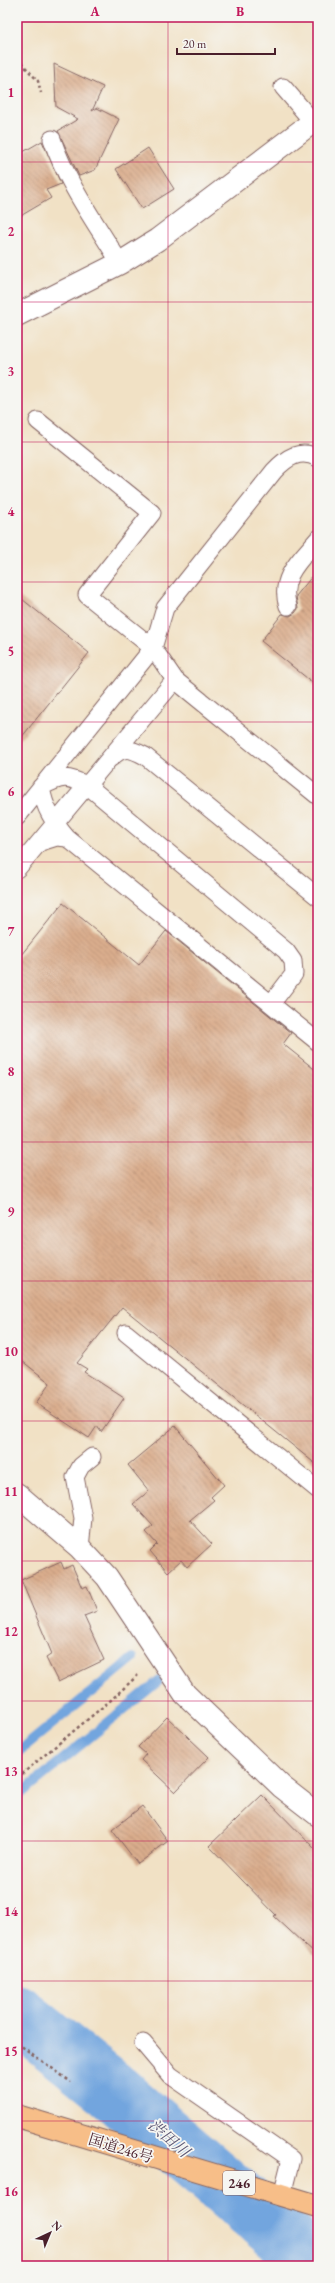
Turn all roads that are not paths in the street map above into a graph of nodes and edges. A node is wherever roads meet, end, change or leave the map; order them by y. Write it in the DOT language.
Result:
graph roads {
  1 [pos="283,87"];
  2 [pos="315,120"];
  3 [pos="52,139"];
  4 [pos="120,263"];
  5 [pos="17,315"];
  6 [pos="38,421"];
  7 [pos="318,458"];
  8 [pos="318,539"];
  9 [pos="288,606"];
  10 [pos="153,648"];
  11 [pos="174,680"];
  12 [pos="111,758"];
  13 [pos="88,786"];
  14 [pos="41,787"];
  15 [pos="318,796"];
  16 [pos="17,817"];
  17 [pos="56,824"];
  18 [pos="67,838"];
  19 [pos="41,842"];
  20 [pos="17,869"];
  21 [pos="318,897"];
  22 [pos="271,1004"];
  23 [pos="318,1042"];
  24 [pos="126,1333"];
  25 [pos="92,1457"];
  26 [pos="318,1490"];
  27 [pos="17,1494"];
  28 [pos="80,1548"];
  29 [pos="318,1815"];
  30 [pos="143,2043"];
  31 [pos="17,2116"];
  32 [pos="282,2195"];
  33 [pos="316,2206"];
  1 -- 2 [label="lane"];
  2 -- 4 [label="street"];
  3 -- 4 [label="lane"];
  4 -- 5 [label="street"];
  6 -- 10 [label="lane"];
  7 -- 10 [label="lane"];
  8 -- 9 [label="lane"];
  10 -- 11 [label="lane"];
  10 -- 14 [label="lane"];
  11 -- 12 [label="lane"];
  11 -- 15 [label="lane"];
  12 -- 13 [label="lane"];
  12 -- 21 [label="lane"];
  13 -- 14 [label="lane"];
  13 -- 17 [label="lane"];
  13 -- 22 [label="lane"];
  14 -- 16 [label="lane"];
  14 -- 17 [label="lane"];
  17 -- 18 [label="lane"];
  17 -- 19 [label="lane"];
  18 -- 19 [label="lane"];
  18 -- 22 [label="lane"];
  19 -- 20 [label="lane"];
  22 -- 23 [label="lane"];
  24 -- 26 [label="lane"];
  25 -- 28 [label="lane"];
  27 -- 28 [label="street"];
  28 -- 29 [label="street"];
  30 -- 32 [label="lane"];
  31 -- 32 [label="highway, 国道246号 / 246"];
  32 -- 33 [label="highway, 国道246号 / 246"];
}
